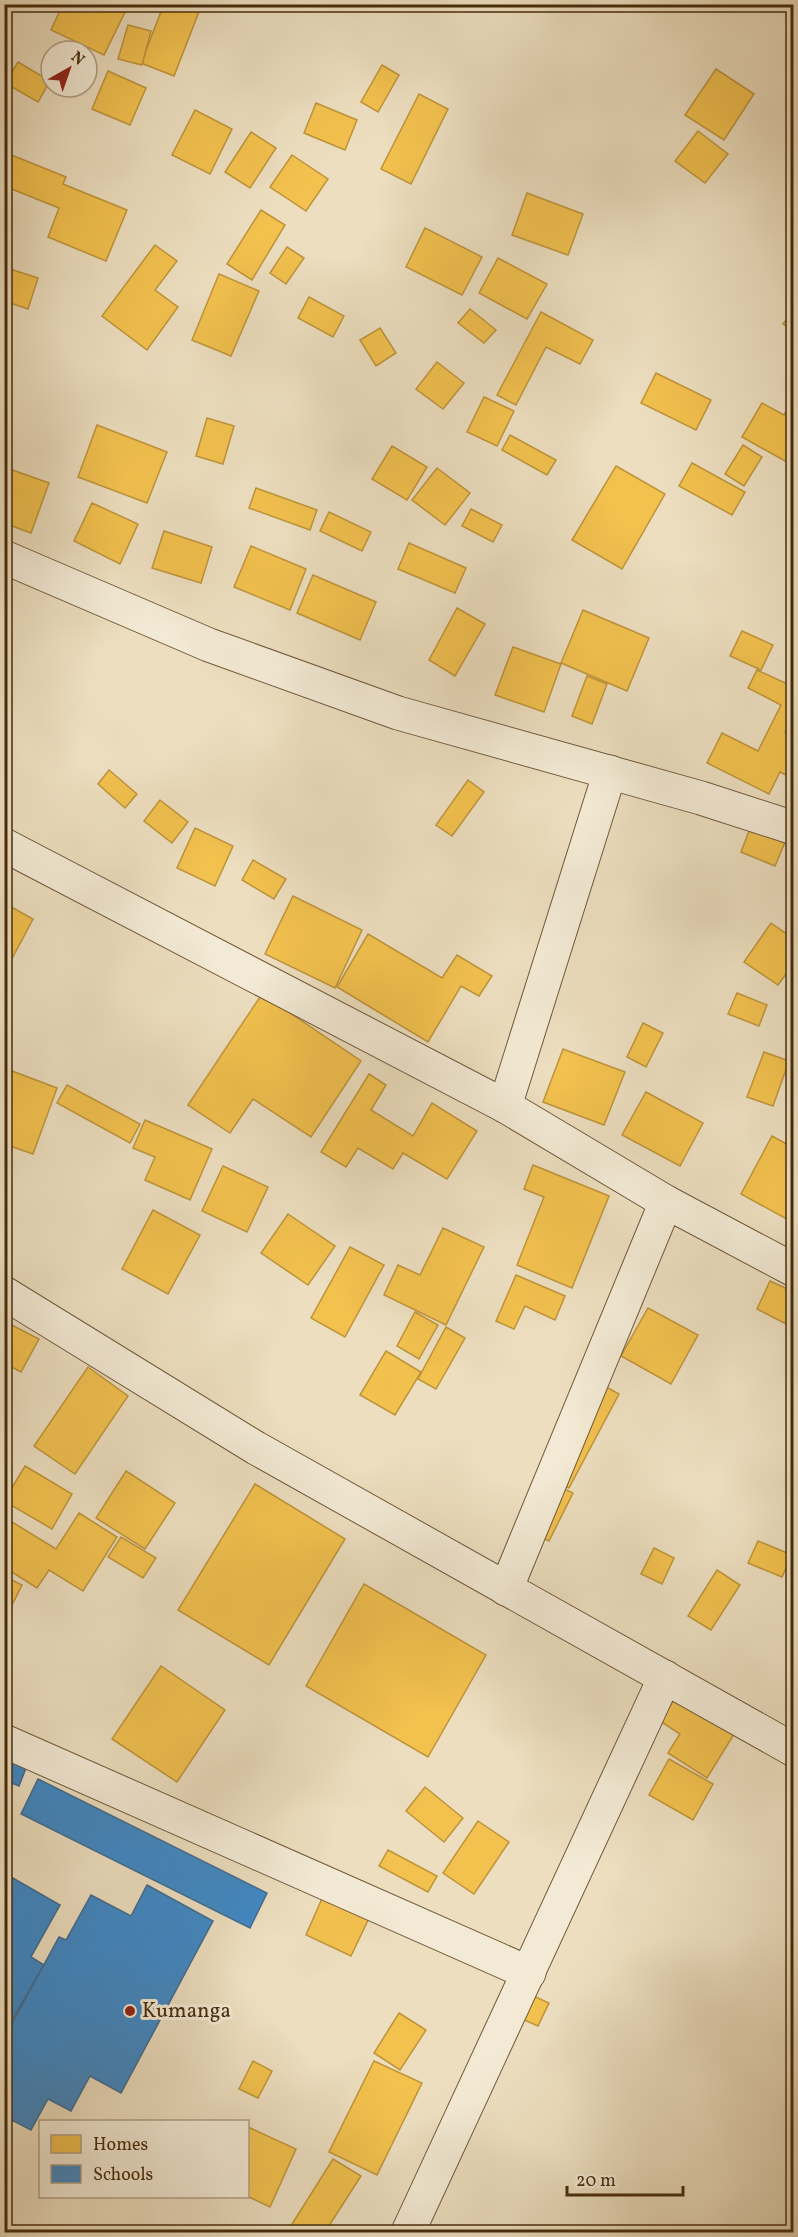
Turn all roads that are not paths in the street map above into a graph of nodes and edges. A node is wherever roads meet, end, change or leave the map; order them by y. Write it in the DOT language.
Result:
graph roads {
  1 [pos="4,557"];
  2 [pos="610,772"];
  3 [pos="794,828"];
  4 [pos="4,845"];
  5 [pos="505,1106"];
  6 [pos="666,1202"];
  7 [pos="794,1270"];
  8 [pos="4,1293"];
  9 [pos="506,1589"];
  10 [pos="665,1677"];
  11 [pos="4,1741"];
  12 [pos="794,1750"];
  13 [pos="529,1972"];
  14 [pos="408,2232"];
  1 -- 2 [label="street"];
  2 -- 3 [label="street"];
  2 -- 5 [label="street"];
  4 -- 5 [label="street"];
  5 -- 6 [label="street"];
  6 -- 7 [label="street"];
  6 -- 9 [label="street"];
  8 -- 9 [label="street"];
  9 -- 10 [label="street"];
  10 -- 12 [label="street"];
  10 -- 13 [label="street"];
  11 -- 13 [label="street"];
  13 -- 14 [label="street"];
}
